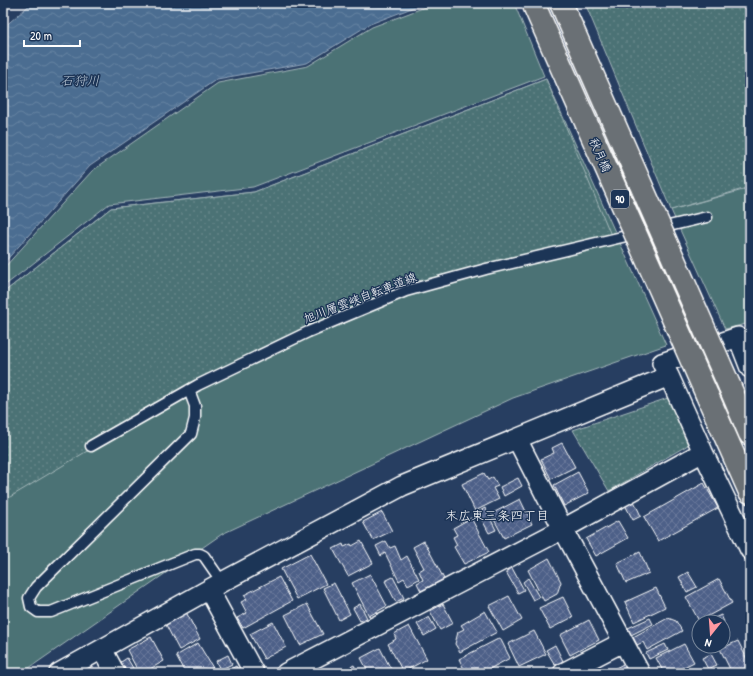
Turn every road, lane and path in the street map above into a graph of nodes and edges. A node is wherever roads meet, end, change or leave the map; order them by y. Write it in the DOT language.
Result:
graph roads {
  1 [pos="533,3"];
  2 [pos="561,3"];
  3 [pos="707,217"];
  4 [pos="750,368"];
  5 [pos="669,376"];
  6 [pos="189,390"];
  7 [pos="750,434"];
  8 [pos="517,439"];
  9 [pos="91,446"];
  10 [pos="703,452"];
  11 [pos="750,492"];
  12 [pos="563,529"];
  13 [pos="750,550"];
  14 [pos="216,586"];
  15 [pos="623,642"];
  16 [pos="102,649"];
  17 [pos="59,673"];
  18 [pos="115,673"];
  19 [pos="254,673"];
  20 [pos="286,673"];
  21 [pos="563,673"];
  22 [pos="640,673"];
  1 -- 11 [label="main road, 秋月橋 / 90, bridge"];
  2 -- 7 [label="main road, 90, bridge"];
  3 -- 6 [label="lane, 旭川層雲峡自転車道線"];
  4 -- 5 [label="street"];
  5 -- 8 [label="street"];
  5 -- 10 [label="street"];
  6 -- 9 [label="lane, 旭川層雲峡自転車道線"];
  6 -- 14 [label="lane"];
  8 -- 12 [label="street"];
  8 -- 14 [label="street"];
  10 -- 12 [label="street"];
  10 -- 13 [label="street"];
  12 -- 15 [label="street"];
  12 -- 20 [label="street"];
  14 -- 16 [label="street"];
  14 -- 19 [label="street"];
  15 -- 21 [label="street"];
  15 -- 22 [label="street"];
  16 -- 17 [label="street"];
  16 -- 18 [label="street"];
}
